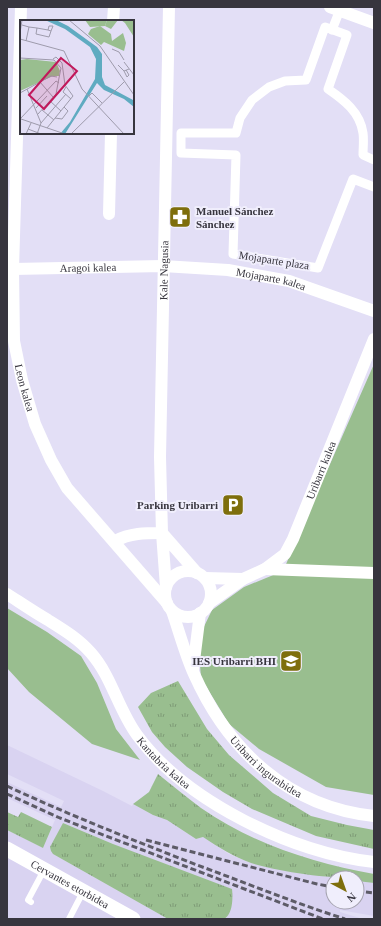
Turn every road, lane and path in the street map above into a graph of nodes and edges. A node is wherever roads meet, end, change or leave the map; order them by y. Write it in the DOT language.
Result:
graph roads {
  1 [pos="21,7"];
  2 [pos="114,7"];
  3 [pos="169,7"];
  4 [pos="337,8"];
  5 [pos="20,20"];
  6 [pos="113,20"];
  7 [pos="374,23"];
  8 [pos="20,24"];
  9 [pos="332,30"];
  10 [pos="111,134"];
  11 [pos="374,160"];
  12 [pos="11,172"];
  13 [pos="374,187"];
  14 [pos="109,214"];
  15 [pos="163,266"];
  16 [pos="13,269"];
  17 [pos="374,311"];
  18 [pos="374,340"];
  19 [pos="162,533"];
  20 [pos="115,541"];
  21 [pos="265,569"];
  22 [pos="374,573"];
  23 [pos="201,575"];
  24 [pos="243,579"];
  25 [pos="166,587"];
  26 [pos="7,594"];
  27 [pos="209,603"];
  28 [pos="170,607"];
  29 [pos="200,613"];
  30 [pos="193,672"];
  31 [pos="374,816"];
  32 [pos="7,849"];
  33 [pos="374,862"];
  34 [pos="44,869"];
  35 [pos="84,891"];
  36 [pos="31,902"];
  37 [pos="69,919"];
  38 [pos="133,919"];
  1 -- 5 [label="street, Leon kalea"];
  2 -- 6 [label="street"];
  3 -- 15 [label="street, Kale Nagusia"];
  4 -- 7 [label="street"];
  4 -- 9 [label="street"];
  8 -- 12 [label="street, Leon kalea"];
  9 -- 11 [label="street"];
  9 -- 13 [label="street, Mojaparte plaza"];
  10 -- 14 [label="street"];
  12 -- 16 [label="street, Leon kalea"];
  15 -- 16 [label="street, Aragoi kalea"];
  15 -- 17 [label="street, Mojaparte kalea"];
  15 -- 19 [label="street, Kale Nagusia"];
  16 -- 20 [label="street, Leon kalea"];
  18 -- 21 [label="street, Uribarri kalea"];
  19 -- 20 [label="street"];
  19 -- 23 [label="street"];
  19 -- 25 [label="street, Kale Nagusia"];
  20 -- 28 [label="street, Leon kalea"];
  21 -- 22 [label="street"];
  21 -- 24 [label="street, Uribarri kalea"];
  23 -- 24 [label="street, Uribarri kalea"];
  23 -- 25 [label="street"];
  23 -- 27 [label="street"];
  24 -- 27 [label="street, Uribarri kalea"];
  25 -- 28 [label="street, Kale Nagusia"];
  26 -- 33 [label="street, Kantabria kalea"];
  27 -- 29 [label="street"];
  28 -- 29 [label="street"];
  28 -- 30 [label="street, Uribarri ingurabidea"];
  29 -- 30 [label="street"];
  30 -- 31 [label="street, Uribarri ingurabidea"];
  32 -- 34 [label="street, Cervantes etorbidea"];
  34 -- 35 [label="street, Cervantes etorbidea"];
  34 -- 36 [label="lane"];
  35 -- 37 [label="lane"];
  35 -- 38 [label="street, Cervantes etorbidea"];
}
